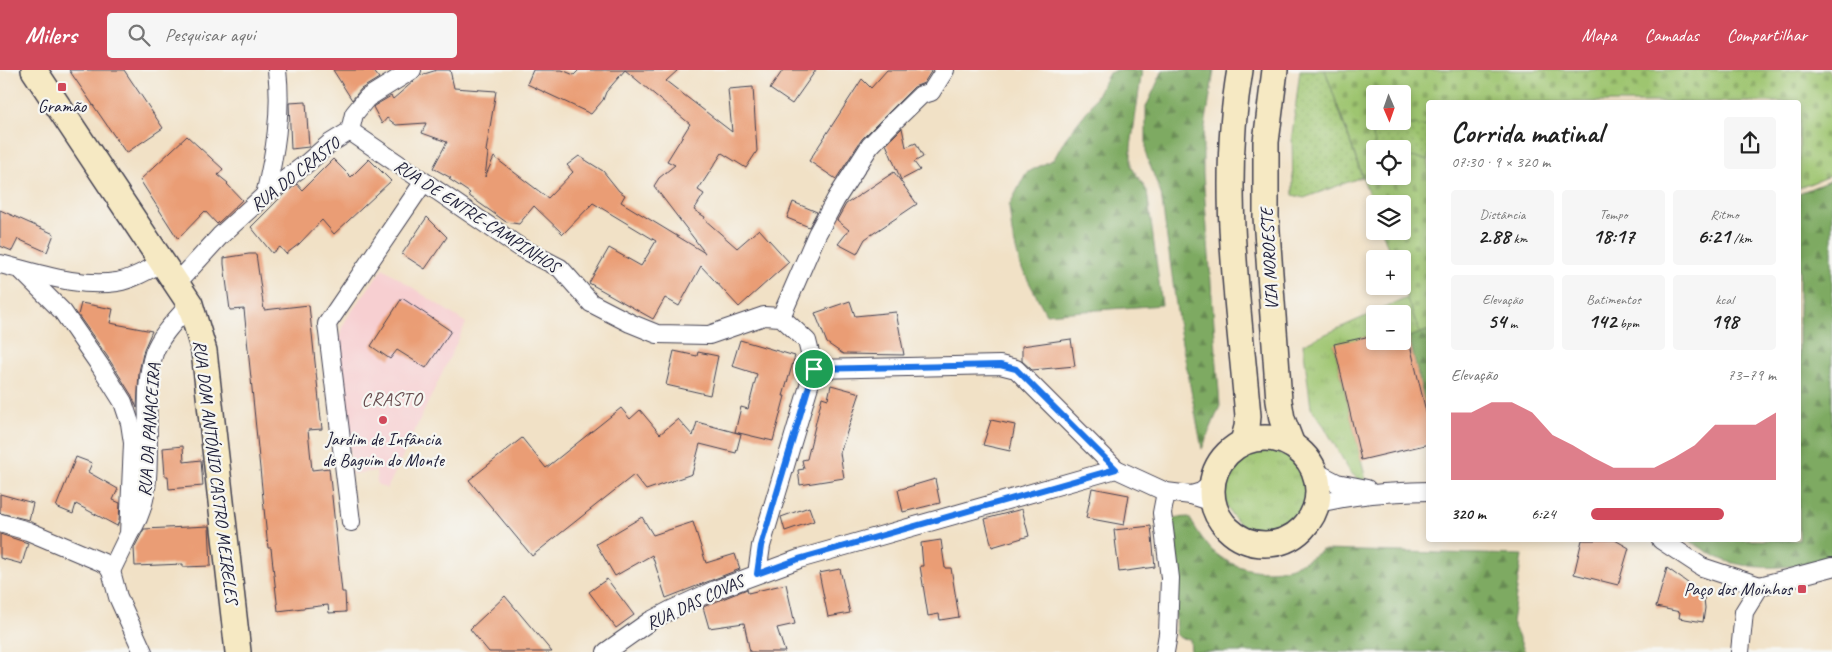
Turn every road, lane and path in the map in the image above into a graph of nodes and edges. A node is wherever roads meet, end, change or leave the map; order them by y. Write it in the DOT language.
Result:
graph roads {
  1 [pos="34,70"];
  2 [pos="277,70"];
  3 [pos="412,70"];
  4 [pos="945,70"];
  5 [pos="1240,70"];
  6 [pos="1275,70"];
  7 [pos="350,132"];
  8 [pos="423,183"];
  9 [pos="265,195"];
  10 [pos="163,262"];
  11 [pos="8,264"];
  12 [pos="177,283"];
  13 [pos="190,304"];
  14 [pos="781,317"];
  15 [pos="814,369"];
  16 [pos="1243,442"];
  17 [pos="1292,445"];
  18 [pos="1116,469"];
  19 [pos="1314,471"];
  20 [pos="1426,491"];
  21 [pos="1166,492"];
  22 [pos="1380,492"];
  23 [pos="1205,494"];
  24 [pos="1316,504"];
  25 [pos="351,522"];
  26 [pos="0,523"];
  27 [pos="129,534"];
  28 [pos="1664,542"];
  29 [pos="1832,567"];
  30 [pos="111,570"];
  31 [pos="757,574"];
  32 [pos="1760,586"];
  33 [pos="1744,649"];
  34 [pos="143,652"];
  35 [pos="238,652"];
  36 [pos="606,652"];
  37 [pos="1164,652"];
  1 -- 10 [label="main road, RUA DOM ANTÓNIO CASTRO MEIRELES"];
  2 -- 9 [label="street"];
  3 -- 7 [label="street, RUA DO CRASTO"];
  4 -- 14 [label="street"];
  5 -- 16 [label="main road, VIA NOROESTE"];
  6 -- 17 [label="main road, VIA NOROESTE"];
  7 -- 8 [label="street, RUA DE ENTRE-CAMPINHOS"];
  7 -- 9 [label="street, RUA DO CRASTO"];
  8 -- 14 [label="street, RUA DE ENTRE-CAMPINHOS"];
  8 -- 25 [label="street"];
  9 -- 12 [label="street, RUA DO CRASTO"];
  10 -- 11 [label="street"];
  10 -- 12 [label="main road, RUA DOM ANTÓNIO CASTRO MEIRELES"];
  11 -- 27 [label="street"];
  12 -- 13 [label="main road, RUA DOM ANTÓNIO CASTRO MEIRELES"];
  13 -- 27 [label="street, RUA DA PANACEIRA"];
  13 -- 35 [label="main road, RUA DOM ANTÓNIO CASTRO MEIRELES"];
  14 -- 15 [label="street"];
  15 -- 18 [label="street"];
  15 -- 31 [label="street"];
  16 -- 17 [label="main road"];
  16 -- 23 [label="main road"];
  17 -- 19 [label="main road"];
  18 -- 21 [label="street"];
  18 -- 31 [label="street, RUA DAS COVAS"];
  19 -- 22 [label="street"];
  19 -- 24 [label="main road"];
  20 -- 22 [label="street"];
  21 -- 23 [label="street"];
  21 -- 37 [label="street"];
  22 -- 24 [label="street"];
  23 -- 24 [label="main road"];
  26 -- 30 [label="street"];
  27 -- 30 [label="street, RUA DA PANACEIRA"];
  28 -- 32 [label="street"];
  29 -- 32 [label="street"];
  30 -- 34 [label="street"];
  31 -- 36 [label="street, RUA DAS COVAS"];
  32 -- 33 [label="street"];
}
